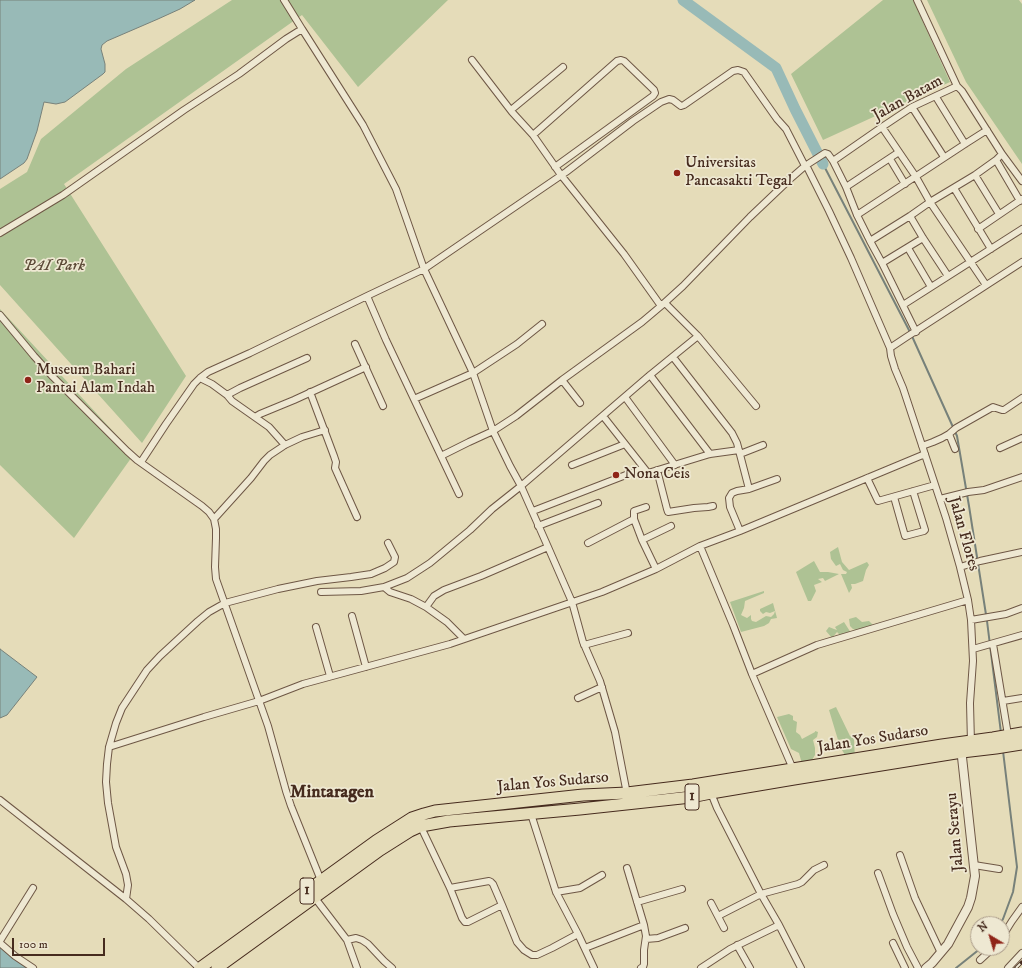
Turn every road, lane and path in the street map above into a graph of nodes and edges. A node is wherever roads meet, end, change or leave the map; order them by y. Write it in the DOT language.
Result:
graph roads {
  1 [pos="284,0"];
  2 [pos="917,0"];
  3 [pos="302,29"];
  4 [pos="472,60"];
  5 [pos="563,67"];
  6 [pos="957,86"];
  7 [pos="936,97"];
  8 [pos="912,108"];
  9 [pos="510,110"];
  10 [pos="882,127"];
  11 [pos="987,130"];
  12 [pos="532,135"];
  13 [pos="965,144"];
  14 [pos="899,152"];
  15 [pos="1002,154"];
  16 [pos="944,157"];
  17 [pos="890,159"];
  18 [pos="996,160"];
  19 [pos="833,161"];
  20 [pos="806,165"];
  21 [pos="555,167"];
  22 [pos="975,175"];
  23 [pos="561,176"];
  24 [pos="916,177"];
  25 [pos="1022,181"];
  26 [pos="905,184"];
  27 [pos="846,187"];
  28 [pos="954,188"];
  29 [pos="1021,200"];
  30 [pos="930,202"];
  31 [pos="999,214"];
  32 [pos="857,215"];
  33 [pos="910,216"];
  34 [pos="978,229"];
  35 [pos="1022,229"];
  36 [pos="0,233"];
  37 [pos="923,238"];
  38 [pos="870,241"];
  39 [pos="908,248"];
  40 [pos="992,249"];
  41 [pos="970,262"];
  42 [pos="1022,262"];
  43 [pos="882,263"];
  44 [pos="424,269"];
  45 [pos="948,276"];
  46 [pos="986,285"];
  47 [pos="931,287"];
  48 [pos="367,296"];
  49 [pos="663,304"];
  50 [pos="903,306"];
  51 [pos="0,315"];
  52 [pos="542,324"];
  53 [pos="915,332"];
  54 [pos="698,336"];
  55 [pos="355,344"];
  56 [pos="890,348"];
  57 [pos="673,357"];
  58 [pos="306,358"];
  59 [pos="366,367"];
  60 [pos="473,373"];
  61 [pos="650,375"];
  62 [pos="200,378"];
  63 [pos="562,380"];
  64 [pos="310,392"];
  65 [pos="227,395"];
  66 [pos="625,397"];
  67 [pos="1022,398"];
  68 [pos="414,400"];
  69 [pos="580,404"];
  70 [pos="383,406"];
  71 [pos="756,406"];
  72 [pos="603,416"];
  73 [pos="256,417"];
  74 [pos="325,430"];
  75 [pos="493,431"];
  76 [pos="952,432"];
  77 [pos="1022,438"];
  78 [pos="625,444"];
  79 [pos="286,445"];
  80 [pos="763,445"];
  81 [pos="922,446"];
  82 [pos="1000,448"];
  83 [pos="955,449"];
  84 [pos="739,452"];
  85 [pos="710,454"];
  86 [pos="925,454"];
  87 [pos="441,456"];
  88 [pos="141,462"];
  89 [pos="572,465"];
  90 [pos="675,465"];
  91 [pos="644,468"];
  92 [pos="657,470"];
  93 [pos="1022,477"];
  94 [pos="867,478"];
  95 [pos="777,479"];
  96 [pos="935,485"];
  97 [pos="521,486"];
  98 [pos="749,489"];
  99 [pos="913,491"];
  100 [pos="459,494"];
  101 [pos="894,497"];
  102 [pos="940,499"];
  103 [pos="598,503"];
  104 [pos="713,506"];
  105 [pos="646,507"];
  106 [pos="533,511"];
  107 [pos="357,517"];
  108 [pos="214,519"];
  109 [pos="634,519"];
  110 [pos="538,526"];
  111 [pos="671,526"];
  112 [pos="740,531"];
  113 [pos="642,540"];
  114 [pos="388,543"];
  115 [pos="588,543"];
  116 [pos="700,546"];
  117 [pos="548,548"];
  118 [pos="1022,552"];
  119 [pos="960,567"];
  120 [pos="656,569"];
  121 [pos="384,587"];
  122 [pos="321,592"];
  123 [pos="968,600"];
  124 [pos="572,602"];
  125 [pos="225,603"];
  126 [pos="426,607"];
  127 [pos="1022,608"];
  128 [pos="352,616"];
  129 [pos="971,620"];
  130 [pos="316,628"];
  131 [pos="628,633"];
  132 [pos="1022,635"];
  133 [pos="464,639"];
  134 [pos="584,645"];
  135 [pos="989,645"];
  136 [pos="973,649"];
  137 [pos="366,667"];
  138 [pos="752,674"];
  139 [pos="330,676"];
  140 [pos="602,687"];
  141 [pos="578,698"];
  142 [pos="1022,698"];
  143 [pos="259,701"];
  144 [pos="1003,701"];
  145 [pos="1022,733"];
  146 [pos="1007,735"];
  147 [pos="995,743"];
  148 [pos="1019,744"];
  149 [pos="964,746"];
  150 [pos="109,748"];
  151 [pos="793,769"];
  152 [pos="711,793"];
  153 [pos="627,798"];
  154 [pos="0,800"];
  155 [pos="531,814"];
  156 [pos="418,822"];
  157 [pos="900,855"];
  158 [pos="824,865"];
  159 [pos="974,865"];
  160 [pos="627,868"];
  161 [pos="999,869"];
  162 [pos="878,873"];
  163 [pos="602,875"];
  164 [pos="323,885"];
  165 [pos="33,888"];
  166 [pos="450,888"];
  167 [pos="682,889"];
  168 [pos="556,892"];
  169 [pos="761,894"];
  170 [pos="315,898"];
  171 [pos="126,899"];
  172 [pos="637,902"];
  173 [pos="711,903"];
  174 [pos="502,905"];
  175 [pos="1022,907"];
  176 [pos="718,916"];
  177 [pos="1010,924"];
  178 [pos="644,925"];
  179 [pos="778,925"];
  180 [pos="685,928"];
  181 [pos="724,928"];
  182 [pos="578,934"];
  183 [pos="646,939"];
  184 [pos="347,940"];
  185 [pos="0,942"];
  186 [pos="893,942"];
  187 [pos="737,945"];
  188 [pos="584,948"];
  189 [pos="941,953"];
  190 [pos="1022,953"];
  191 [pos="984,956"];
  192 [pos="980,960"];
  193 [pos="32,968"];
  194 [pos="200,968"];
  195 [pos="217,968"];
  196 [pos="356,968"];
  197 [pos="392,968"];
  198 [pos="594,968"];
  199 [pos="641,968"];
  200 [pos="702,968"];
  201 [pos="750,968"];
  202 [pos="801,968"];
  203 [pos="905,968"];
  204 [pos="918,968"];
  205 [pos="926,968"];
  206 [pos="1008,968"];
  1 -- 3 [label="street"];
  2 -- 6 [label="street, Jalan Batam"];
  3 -- 36 [label="street"];
  3 -- 44 [label="street"];
  4 -- 9 [label="street"];
  5 -- 9 [label="street"];
  6 -- 7 [label="street, Jalan Batam"];
  6 -- 11 [label="street"];
  7 -- 8 [label="street, Jalan Batam"];
  7 -- 13 [label="street"];
  8 -- 10 [label="street, Jalan Batam"];
  8 -- 16 [label="street"];
  9 -- 12 [label="street"];
  10 -- 14 [label="street"];
  10 -- 19 [label="street, Jalan Batam"];
  11 -- 13 [label="street"];
  11 -- 15 [label="street"];
  12 -- 21 [label="street"];
  12 -- 21 [label="street"];
  13 -- 16 [label="street"];
  14 -- 17 [label="street"];
  14 -- 24 [label="street"];
  15 -- 18 [label="street"];
  15 -- 25 [label="street"];
  16 -- 24 [label="street"];
  17 -- 26 [label="street"];
  17 -- 27 [label="street"];
  18 -- 22 [label="street"];
  18 -- 29 [label="street"];
  19 -- 20 [label="street"];
  19 -- 27 [label="street"];
  20 -- 23 [label="street, Jalan Flores"];
  20 -- 49 [label="street"];
  20 -- 56 [label="street, Jalan Flores"];
  21 -- 23 [label="street"];
  22 -- 28 [label="street"];
  22 -- 31 [label="street"];
  23 -- 44 [label="street"];
  23 -- 49 [label="street"];
  24 -- 26 [label="street"];
  24 -- 30 [label="street"];
  26 -- 32 [label="street"];
  27 -- 32 [label="street"];
  28 -- 30 [label="street"];
  28 -- 34 [label="street"];
  29 -- 31 [label="street"];
  30 -- 33 [label="street"];
  30 -- 41 [label="street"];
  31 -- 34 [label="street"];
  32 -- 38 [label="street"];
  33 -- 37 [label="street"];
  33 -- 38 [label="street"];
  34 -- 40 [label="street"];
  35 -- 40 [label="street"];
  37 -- 39 [label="street"];
  37 -- 45 [label="street"];
  38 -- 43 [label="street"];
  39 -- 43 [label="street"];
  39 -- 47 [label="street"];
  40 -- 41 [label="street"];
  41 -- 45 [label="street"];
  41 -- 46 [label="street"];
  42 -- 46 [label="street"];
  43 -- 50 [label="street"];
  44 -- 48 [label="street"];
  44 -- 60 [label="street"];
  45 -- 47 [label="street"];
  46 -- 53 [label="street"];
  47 -- 50 [label="street"];
  48 -- 62 [label="street"];
  48 -- 68 [label="street"];
  49 -- 54 [label="street"];
  49 -- 63 [label="street"];
  50 -- 53 [label="street"];
  51 -- 88 [label="street"];
  52 -- 60 [label="street"];
  53 -- 56 [label="street"];
  54 -- 57 [label="street"];
  54 -- 71 [label="street"];
  55 -- 59 [label="street"];
  56 -- 81 [label="street, Jalan Flores"];
  57 -- 61 [label="street"];
  57 -- 84 [label="street"];
  58 -- 65 [label="street"];
  59 -- 64 [label="street"];
  59 -- 70 [label="street"];
  60 -- 68 [label="street"];
  60 -- 75 [label="street"];
  61 -- 66 [label="street"];
  61 -- 85 [label="street"];
  62 -- 65 [label="street"];
  62 -- 88 [label="street"];
  63 -- 69 [label="street"];
  63 -- 75 [label="street"];
  64 -- 73 [label="street"];
  64 -- 74 [label="street"];
  65 -- 73 [label="street"];
  66 -- 72 [label="street"];
  66 -- 90 [label="street"];
  67 -- 76 [label="street"];
  68 -- 87 [label="street"];
  72 -- 78 [label="street"];
  72 -- 97 [label="street"];
  73 -- 79 [label="street"];
  74 -- 79 [label="street"];
  74 -- 107 [label="street"];
  75 -- 87 [label="street"];
  75 -- 97 [label="street"];
  76 -- 81 [label="street"];
  76 -- 83 [label="street"];
  77 -- 82 [label="street"];
  78 -- 89 [label="street"];
  78 -- 91 [label="street"];
  79 -- 108 [label="street"];
  80 -- 84 [label="street"];
  81 -- 86 [label="street, Jalan Flores"];
  84 -- 85 [label="street"];
  84 -- 98 [label="street"];
  85 -- 90 [label="street"];
  86 -- 94 [label="street"];
  86 -- 96 [label="street, Jalan Flores"];
  87 -- 100 [label="street"];
  88 -- 108 [label="street"];
  90 -- 92 [label="street"];
  91 -- 92 [label="street"];
  91 -- 106 [label="street"];
  92 -- 104 [label="street"];
  93 -- 102 [label="street"];
  94 -- 101 [label="street"];
  94 -- 112 [label="street"];
  95 -- 98 [label="street"];
  96 -- 99 [label="street"];
  96 -- 102 [label="street, Jalan Flores"];
  97 -- 106 [label="street"];
  97 -- 121 [label="street"];
  98 -- 112 [label="street"];
  99 -- 101 [label="street"];
  99 -- 101 [label="street"];
  102 -- 119 [label="street, Jalan Flores"];
  103 -- 110 [label="street"];
  105 -- 109 [label="street"];
  106 -- 110 [label="street"];
  108 -- 125 [label="street"];
  109 -- 113 [label="street"];
  109 -- 115 [label="street"];
  110 -- 117 [label="street"];
  111 -- 113 [label="street"];
  112 -- 116 [label="street"];
  113 -- 120 [label="street"];
  114 -- 125 [label="street"];
  116 -- 120 [label="street"];
  116 -- 138 [label="street"];
  117 -- 124 [label="street"];
  117 -- 126 [label="street"];
  118 -- 119 [label="street"];
  119 -- 123 [label="street, Jalan Flores"];
  120 -- 124 [label="street"];
  121 -- 122 [label="street"];
  121 -- 126 [label="street"];
  123 -- 129 [label="street, Jalan Flores"];
  123 -- 138 [label="street"];
  124 -- 133 [label="street"];
  124 -- 134 [label="street"];
  125 -- 143 [label="street"];
  125 -- 150 [label="street"];
  126 -- 133 [label="street"];
  127 -- 129 [label="street"];
  128 -- 137 [label="street"];
  129 -- 136 [label="street, Jalan Flores"];
  130 -- 139 [label="street"];
  131 -- 134 [label="street"];
  132 -- 135 [label="street"];
  133 -- 137 [label="street"];
  134 -- 140 [label="street"];
  135 -- 136 [label="street"];
  135 -- 144 [label="street"];
  136 -- 149 [label="street, Jalan Flores"];
  137 -- 139 [label="street"];
  138 -- 151 [label="street"];
  139 -- 143 [label="street"];
  140 -- 141 [label="street"];
  140 -- 153 [label="street"];
  142 -- 144 [label="street"];
  143 -- 150 [label="street"];
  143 -- 164 [label="street"];
  144 -- 146 [label="street"];
  145 -- 146 [label="highway, 1"];
  146 -- 147 [label="highway, 1"];
  147 -- 148 [label="highway, 1"];
  147 -- 149 [label="highway, 1"];
  149 -- 151 [label="highway, Jalan Yos Sudarso / 1"];
  149 -- 152 [label="highway, Jalan Yos Sudarso / 1"];
  149 -- 159 [label="street, Jalan Serayu"];
  150 -- 171 [label="street"];
  151 -- 153 [label="highway, Jalan Yos Sudarso / 1"];
  152 -- 153 [label="highway, Jalan Yos Sudarso / 1"];
  152 -- 169 [label="street"];
  153 -- 155 [label="highway, Jalan Yos Sudarso / 1"];
  153 -- 156 [label="highway, Jalan Yos Sudarso / 1"];
  154 -- 171 [label="street"];
  155 -- 156 [label="highway, Jalan Yos Sudarso / 1"];
  155 -- 168 [label="street"];
  156 -- 164 [label="highway, Jalan Yos Sudarso / 1"];
  156 -- 166 [label="street"];
  157 -- 189 [label="street"];
  158 -- 169 [label="street"];
  159 -- 161 [label="street"];
  159 -- 189 [label="street, Jalan Serayu"];
  160 -- 172 [label="street"];
  162 -- 204 [label="street"];
  163 -- 168 [label="street"];
  164 -- 170 [label="highway, Jalan Yos Sudarso / 1"];
  164 -- 194 [label="highway, Jalan Yos Sudarso / 1"];
  165 -- 185 [label="street"];
  166 -- 174 [label="street"];
  166 -- 174 [label="street"];
  167 -- 172 [label="street"];
  168 -- 182 [label="street"];
  169 -- 176 [label="street"];
  169 -- 179 [label="street"];
  170 -- 184 [label="street"];
  170 -- 195 [label="highway, Jalan Yos Sudarso / 1"];
  171 -- 194 [label="street"];
  172 -- 178 [label="street"];
  173 -- 176 [label="street"];
  174 -- 182 [label="street"];
  175 -- 177 [label="street"];
  176 -- 181 [label="street"];
  178 -- 183 [label="street"];
  178 -- 188 [label="street"];
  179 -- 187 [label="street"];
  179 -- 202 [label="street"];
  180 -- 183 [label="street"];
  182 -- 188 [label="street"];
  183 -- 199 [label="street"];
  184 -- 196 [label="street"];
  184 -- 197 [label="street"];
  185 -- 193 [label="street"];
  186 -- 203 [label="street"];
  187 -- 200 [label="street"];
  187 -- 201 [label="street"];
  188 -- 198 [label="street"];
  189 -- 205 [label="street, Jalan Serayu"];
  190 -- 206 [label="street"];
  191 -- 192 [label="street"];
}
